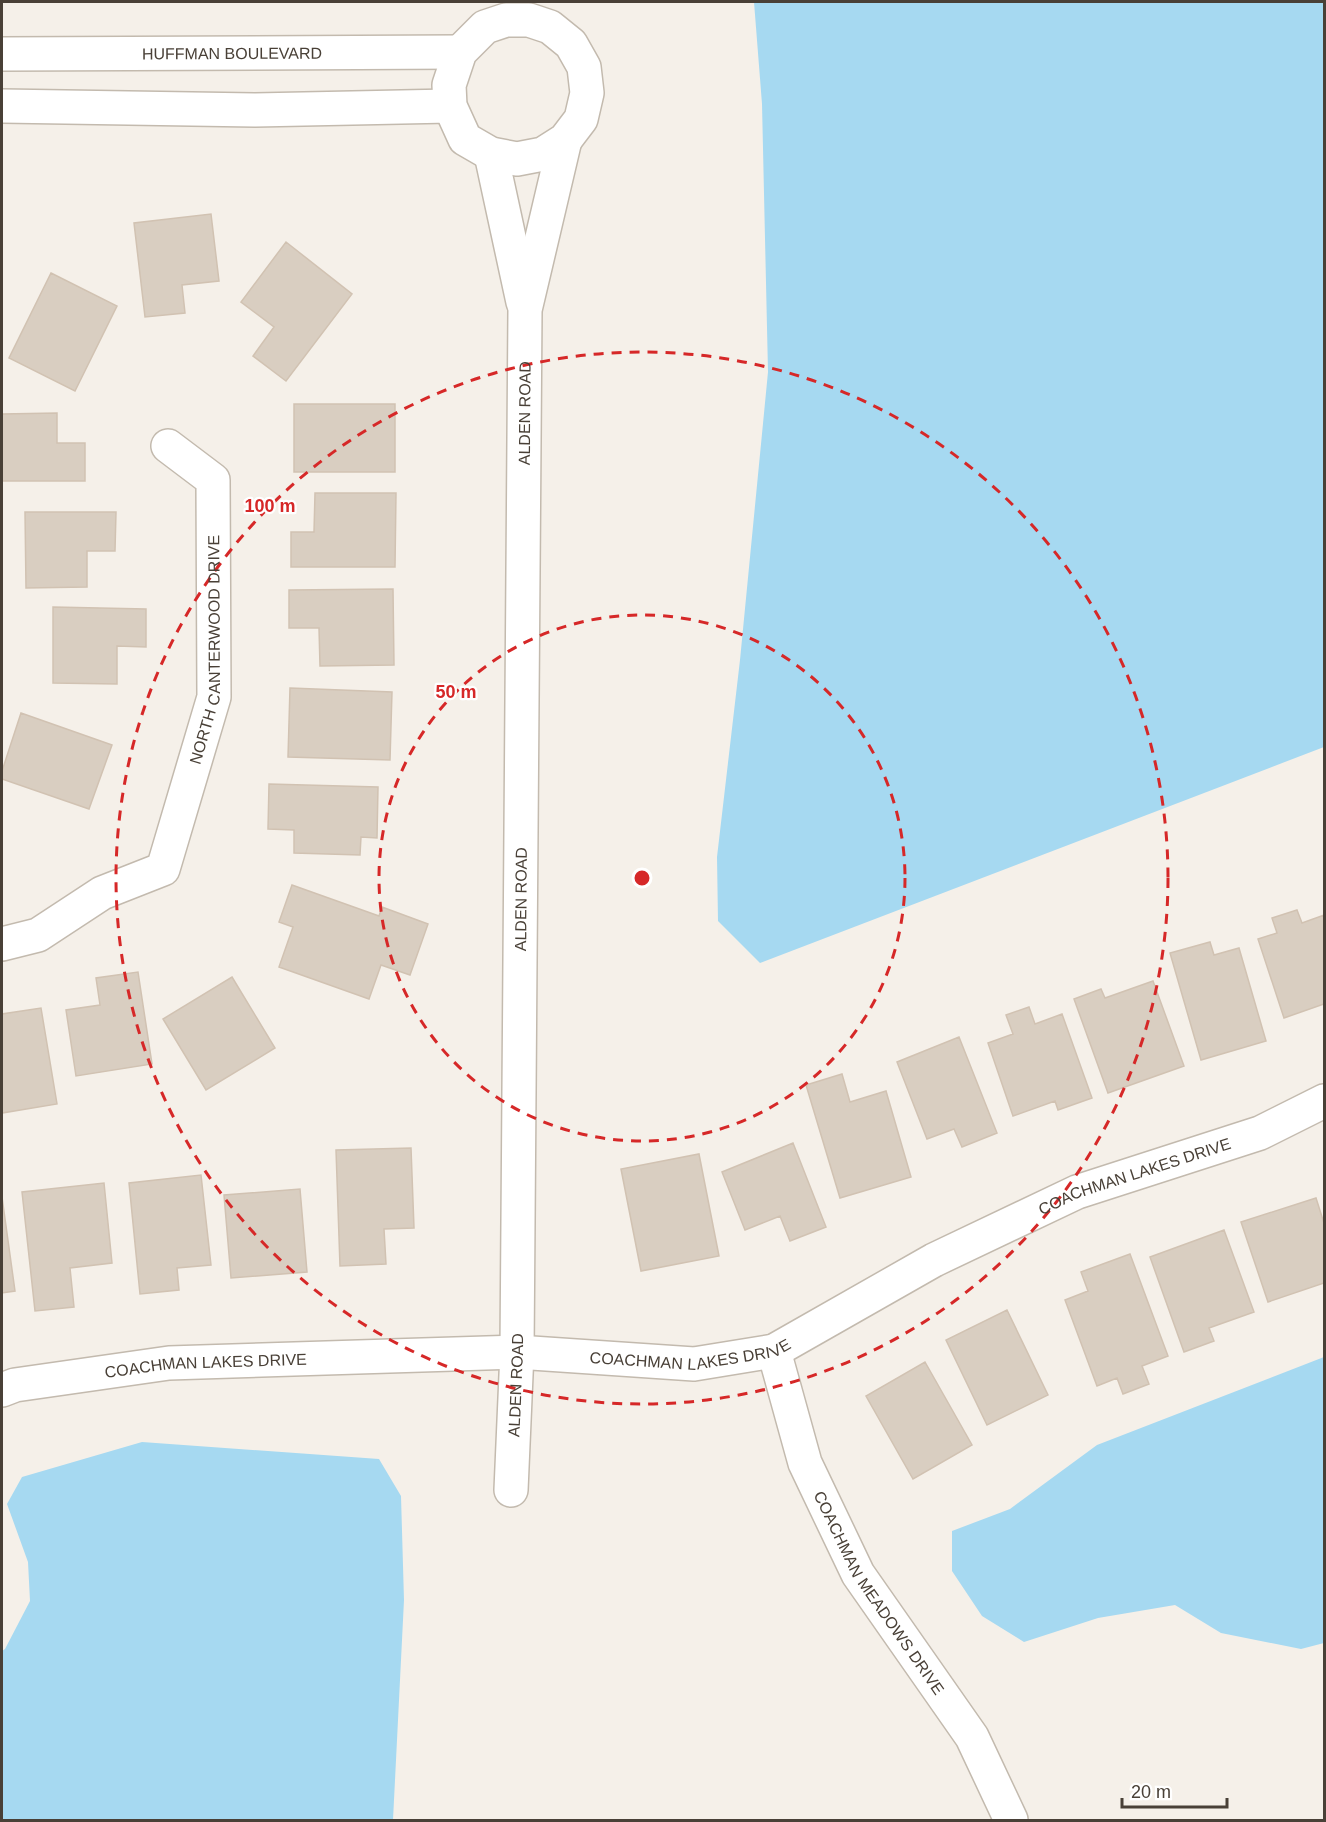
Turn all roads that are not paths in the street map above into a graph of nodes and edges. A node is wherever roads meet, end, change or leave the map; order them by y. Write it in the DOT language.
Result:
graph roads {
  1 [pos="481,2"];
  2 [pos="546,14"];
  3 [pos="466,46"];
  4 [pos="2,54"];
  5 [pos="2,106"];
  6 [pos="450,106"];
  7 [pos="566,140"];
  8 [pos="491,154"];
  9 [pos="525,310"];
  10 [pos="168,446"];
  11 [pos="2,944"];
  12 [pos="1324,1101"];
  13 [pos="774,1351"];
  14 [pos="517,1352"];
  15 [pos="2,1390"];
  16 [pos="511,1490"];
  17 [pos="1011,1821"];
  1 -- 3 [label="street"];
  2 -- 3 [label="street"];
  2 -- 7 [label="street"];
  3 -- 4 [label="street, HUFFMAN BOULEVARD"];
  3 -- 6 [label="street"];
  5 -- 6 [label="street"];
  6 -- 8 [label="street"];
  7 -- 8 [label="street"];
  7 -- 9 [label="street, ALDEN ROAD"];
  8 -- 9 [label="street, ALDEN ROAD"];
  9 -- 14 [label="street, ALDEN ROAD"];
  10 -- 11 [label="street, NORTH CANTERWOOD DRIVE"];
  12 -- 13 [label="street, COACHMAN LAKES DRIVE"];
  13 -- 14 [label="street, COACHMAN LAKES DRIVE"];
  13 -- 17 [label="street, COACHMAN MEADOWS DRIVE"];
  14 -- 15 [label="street, COACHMAN LAKES DRIVE"];
  14 -- 16 [label="street, ALDEN ROAD"];
}
